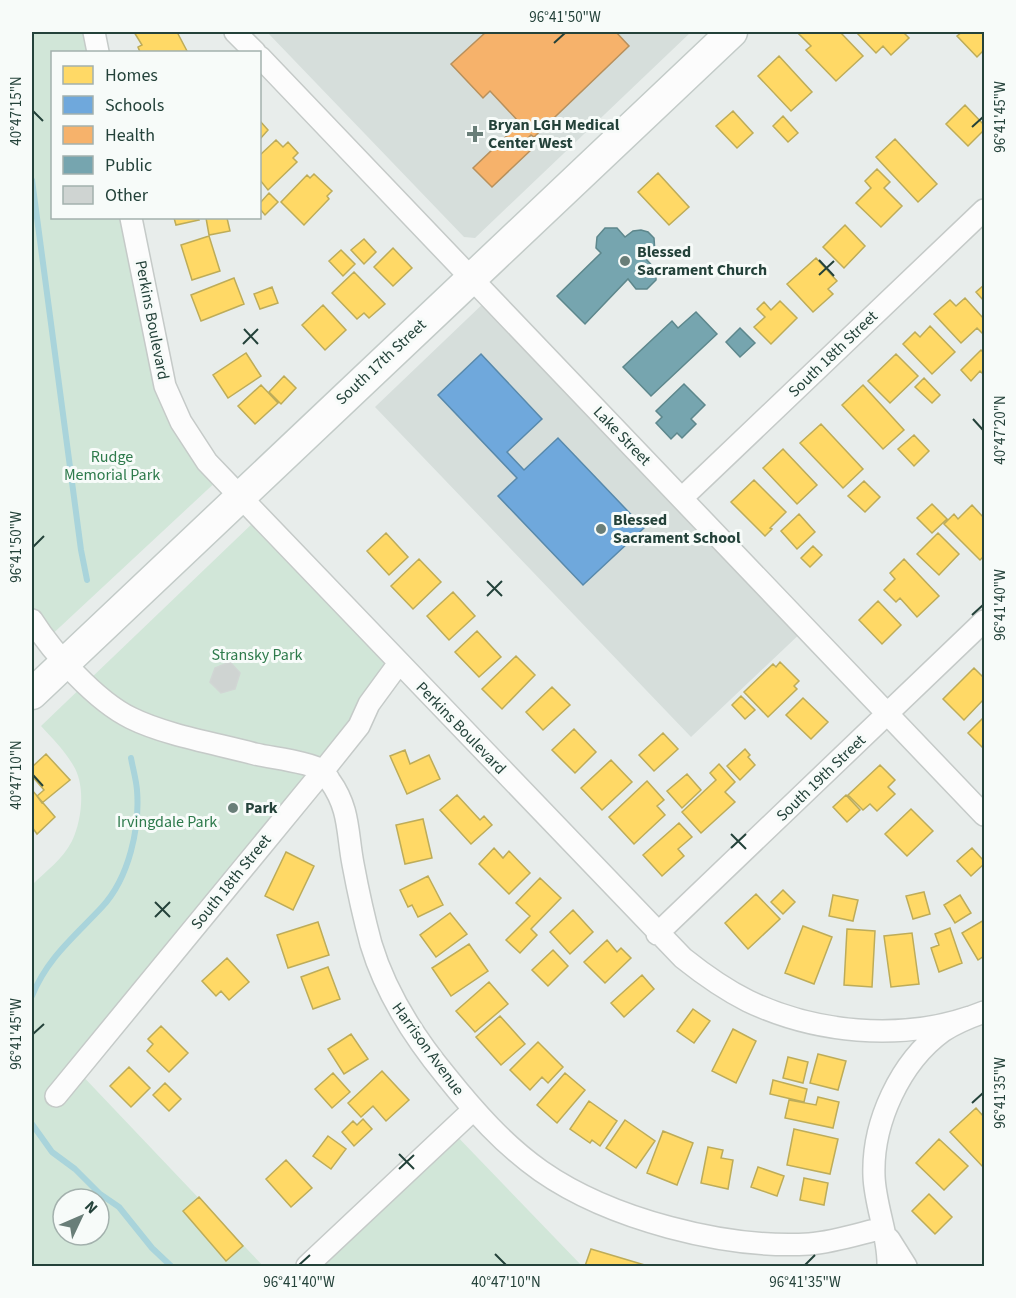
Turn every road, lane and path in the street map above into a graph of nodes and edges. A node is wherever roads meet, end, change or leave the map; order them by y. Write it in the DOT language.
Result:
graph roads {
  1 [pos="94,32"];
  2 [pos="235,32"];
  3 [pos="732,32"];
  4 [pos="98,51"];
  5 [pos="254,51"];
  6 [pos="261,58"];
  7 [pos="984,210"];
  8 [pos="131,219"];
  9 [pos="470,278"];
  10 [pos="239,497"];
  11 [pos="682,498"];
  12 [pos="32,620"];
  13 [pos="984,621"];
  14 [pos="65,662"];
  15 [pos="399,663"];
  16 [pos="32,694"];
  17 [pos="887,713"];
  18 [pos="323,771"];
  19 [pos="984,814"];
  20 [pos="657,934"];
  21 [pos="977,1014"];
  22 [pos="56,1096"];
  23 [pos="473,1110"];
  24 [pos="883,1228"];
  25 [pos="307,1266"];
  26 [pos="888,1266"];
  27 [pos="906,1266"];
  1 -- 4 [label="street"];
  2 -- 5 [label="street"];
  3 -- 9 [label="main road, South 17th Street"];
  6 -- 9 [label="street, Lake Street"];
  7 -- 11 [label="street, South 18th Street"];
  8 -- 10 [label="street, Perkins Boulevard"];
  9 -- 10 [label="main road, South 17th Street"];
  9 -- 11 [label="street, Lake Street"];
  10 -- 14 [label="main road, South 17th Street"];
  10 -- 15 [label="street, Perkins Boulevard"];
  11 -- 17 [label="street, Lake Street"];
  12 -- 14 [label="street"];
  13 -- 17 [label="street, South 19th Street"];
  14 -- 16 [label="main road, South 17th Street"];
  14 -- 18 [label="street"];
  15 -- 18 [label="street, South 18th Street"];
  15 -- 20 [label="street, Perkins Boulevard"];
  17 -- 19 [label="street, Lake Street"];
  17 -- 20 [label="street, South 19th Street"];
  18 -- 22 [label="street, South 18th Street"];
  18 -- 23 [label="street, Harrison Avenue"];
  20 -- 21 [label="street, Perkins Boulevard"];
  21 -- 24 [label="street"];
  23 -- 24 [label="street, Harrison Avenue"];
  23 -- 25 [label="street"];
  24 -- 26 [label="street"];
  24 -- 27 [label="street"];
}
